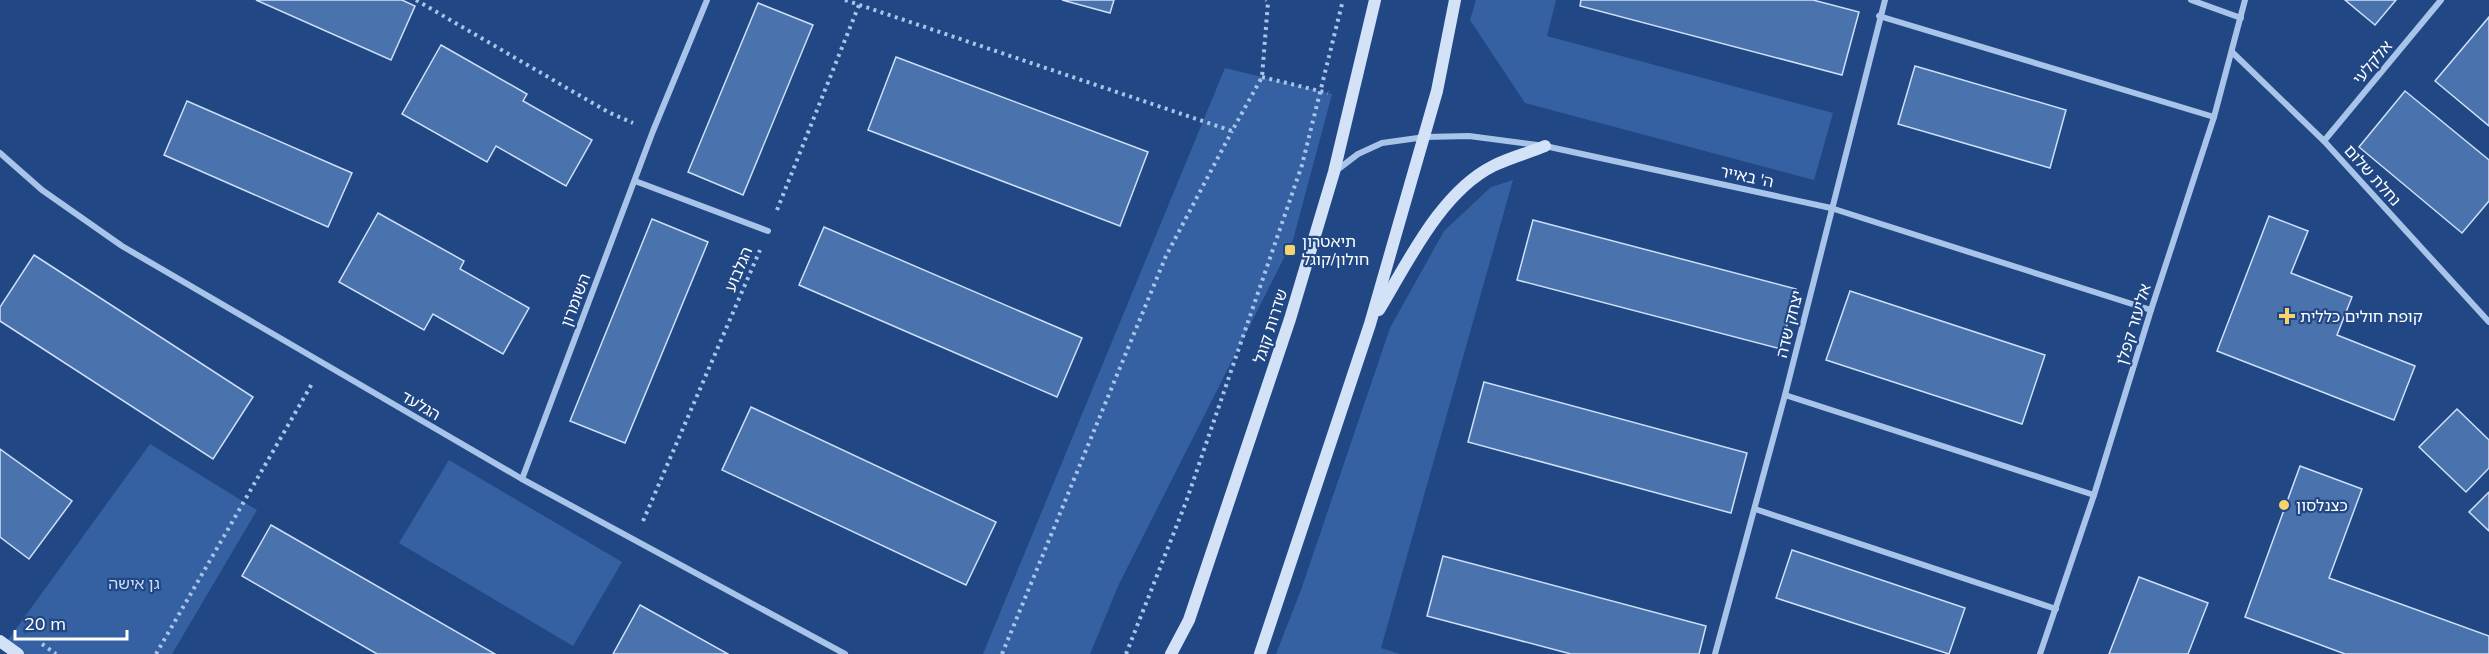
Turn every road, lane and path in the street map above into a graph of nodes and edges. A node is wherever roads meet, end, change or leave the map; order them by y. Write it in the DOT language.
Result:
graph roads {
  1 [pos="416,0"];
  2 [pos="707,0"];
  3 [pos="845,0"];
  4 [pos="1266,0"];
  5 [pos="1343,0"];
  6 [pos="1375,0"];
  7 [pos="1455,0"];
  8 [pos="1885,0"];
  9 [pos="2191,0"];
  10 [pos="2245,0"];
  11 [pos="2441,0"];
  12 [pos="859,5"];
  13 [pos="1879,16"];
  14 [pos="2241,18"];
  15 [pos="2232,52"];
  16 [pos="1262,77"];
  17 [pos="1320,91"];
  18 [pos="1352,96"];
  19 [pos="2214,117"];
  20 [pos="653,131"];
  21 [pos="1232,131"];
  22 [pos="1425,137"];
  23 [pos="2324,141"];
  24 [pos="1545,146"];
  25 [pos="0,153"];
  26 [pos="1334,172"];
  27 [pos="635,181"];
  28 [pos="1831,208"];
  29 [pos="768,231"];
  30 [pos="2151,310"];
  31 [pos="2489,322"];
  32 [pos="1370,324"];
  33 [pos="324,363"];
  34 [pos="1785,395"];
  35 [pos="522,479"];
  36 [pos="2094,495"];
  37 [pos="1755,509"];
  38 [pos="634,541"];
  39 [pos="2056,609"];
  40 [pos="0,640"];
  41 [pos="18,654"];
  42 [pos="156,654"];
  43 [pos="845,654"];
  44 [pos="1002,654"];
  45 [pos="1126,654"];
  46 [pos="1171,654"];
  47 [pos="1260,654"];
  48 [pos="1715,654"];
  49 [pos="2040,654"];
  1 -- 20 [label="path"];
  2 -- 20 [label="street, השומרון"];
  3 -- 12 [label="path"];
  4 -- 16 [label="path"];
  5 -- 17 [label="path"];
  6 -- 18 [label="street, שדרות קוגל"];
  7 -- 22 [label="street"];
  8 -- 13 [label="street, יצחק שדה"];
  9 -- 14 [label="street"];
  10 -- 14 [label="street, אליעזר קפלן"];
  11 -- 23 [label="street, אלקלעי"];
  12 -- 21 [label="path"];
  12 -- 29 [label="path, הגלבוע"];
  13 -- 19 [label="street"];
  13 -- 28 [label="street, יצחק שדה"];
  14 -- 15 [label="street, אליעזר קפלן"];
  15 -- 19 [label="street, אליעזר קפלן"];
  15 -- 23 [label="street, נחלת שלום"];
  16 -- 17 [label="path"];
  16 -- 21 [label="path"];
  17 -- 18 [label="path"];
  17 -- 45 [label="path"];
  18 -- 26 [label="street, שדרות קוגל"];
  19 -- 30 [label="street, אליעזר קפלן"];
  20 -- 27 [label="street, השומרון"];
  21 -- 44 [label="path"];
  22 -- 24 [label="street, ה' באייר"];
  22 -- 26 [label="street, ה' באייר"];
  22 -- 32 [label="street"];
  23 -- 31 [label="street, נחלת שלום"];
  24 -- 28 [label="street, ה' באייר"];
  24 -- 32 [label="street"];
  25 -- 33 [label="street, הגלעד"];
  26 -- 46 [label="street, שדרות קוגל"];
  27 -- 29 [label="street"];
  27 -- 35 [label="street, השומרון"];
  28 -- 30 [label="street, ה' באייר"];
  28 -- 34 [label="street, יצחק שדה"];
  29 -- 38 [label="path, הגלבוע"];
  30 -- 36 [label="street, אליעזר קפלן"];
  32 -- 47 [label="street"];
  33 -- 35 [label="street, הגלעד"];
  33 -- 42 [label="path"];
  34 -- 36 [label="street"];
  34 -- 37 [label="street, יצחק שדה"];
  35 -- 38 [label="street, הגלעד"];
  36 -- 39 [label="street, אליעזר קפלן"];
  37 -- 39 [label="street"];
  37 -- 48 [label="street, יצחק שדה"];
  38 -- 43 [label="street, הגלעד"];
  39 -- 49 [label="street, אליעזר קפלן"];
  40 -- 41 [label="street"];
}
